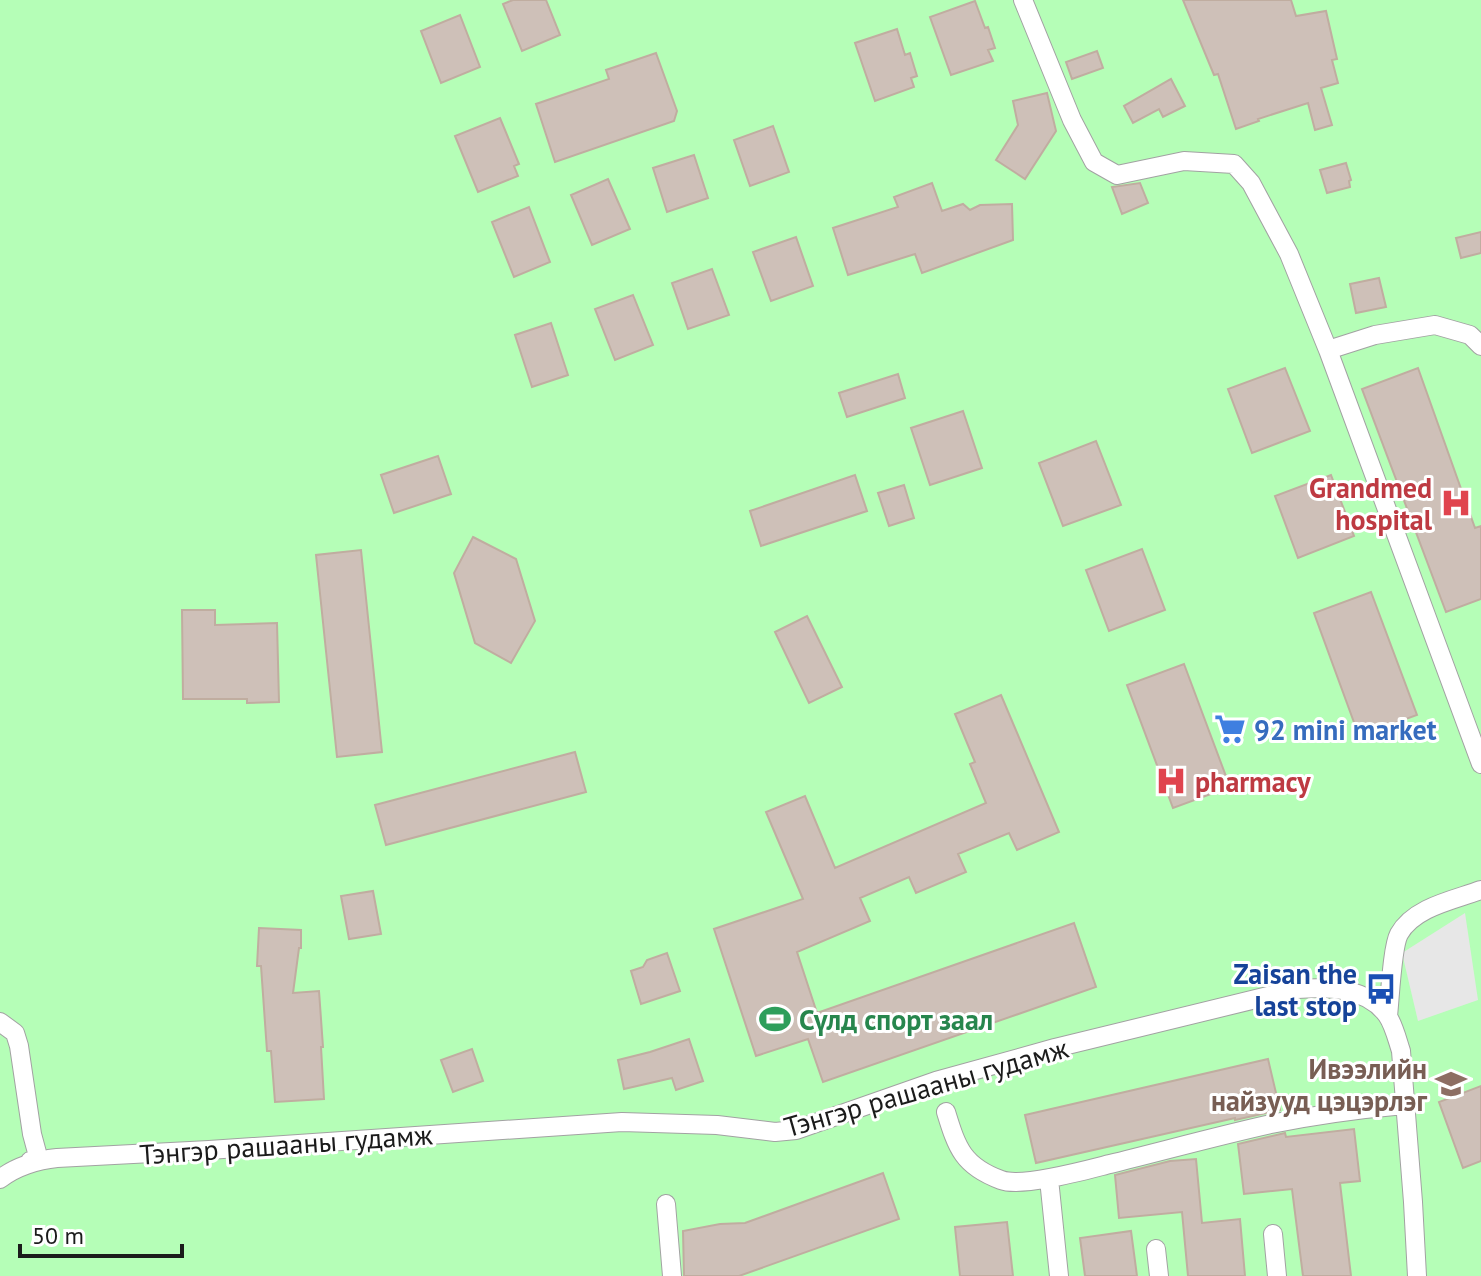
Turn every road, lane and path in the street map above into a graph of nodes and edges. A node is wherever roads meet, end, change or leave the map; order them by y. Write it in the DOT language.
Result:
graph roads {
  1 [pos="1023,0"];
  2 [pos="1481,346"];
  3 [pos="1328,350"];
  4 [pos="1481,764"];
  5 [pos="1481,890"];
  6 [pos="1388,1016"];
  7 [pos="0,1022"];
  8 [pos="1404,1105"];
  9 [pos="946,1112"];
  10 [pos="39,1160"];
  11 [pos="0,1164"];
  12 [pos="0,1179"];
  13 [pos="1049,1179"];
  14 [pos="666,1204"];
  15 [pos="1273,1234"];
  16 [pos="1156,1249"];
  17 [pos="672,1276"];
  18 [pos="1059,1276"];
  19 [pos="1159,1276"];
  20 [pos="1277,1276"];
  21 [pos="1417,1276"];
  1 -- 3 [label="street"];
  2 -- 3 [label="street"];
  3 -- 4 [label="street"];
  5 -- 6 [label="street"];
  6 -- 8 [label="street"];
  6 -- 10 [label="street, Тэнгэр рашааны гудамж"];
  7 -- 10 [label="street"];
  8 -- 13 [label="street"];
  8 -- 21 [label="street"];
  9 -- 13 [label="street"];
  10 -- 11 [label="street"];
  10 -- 12 [label="street, Тэнгэр рашааны гудамж"];
  13 -- 18 [label="street"];
  14 -- 17 [label="street"];
  15 -- 20 [label="street"];
  16 -- 19 [label="street"];
}
